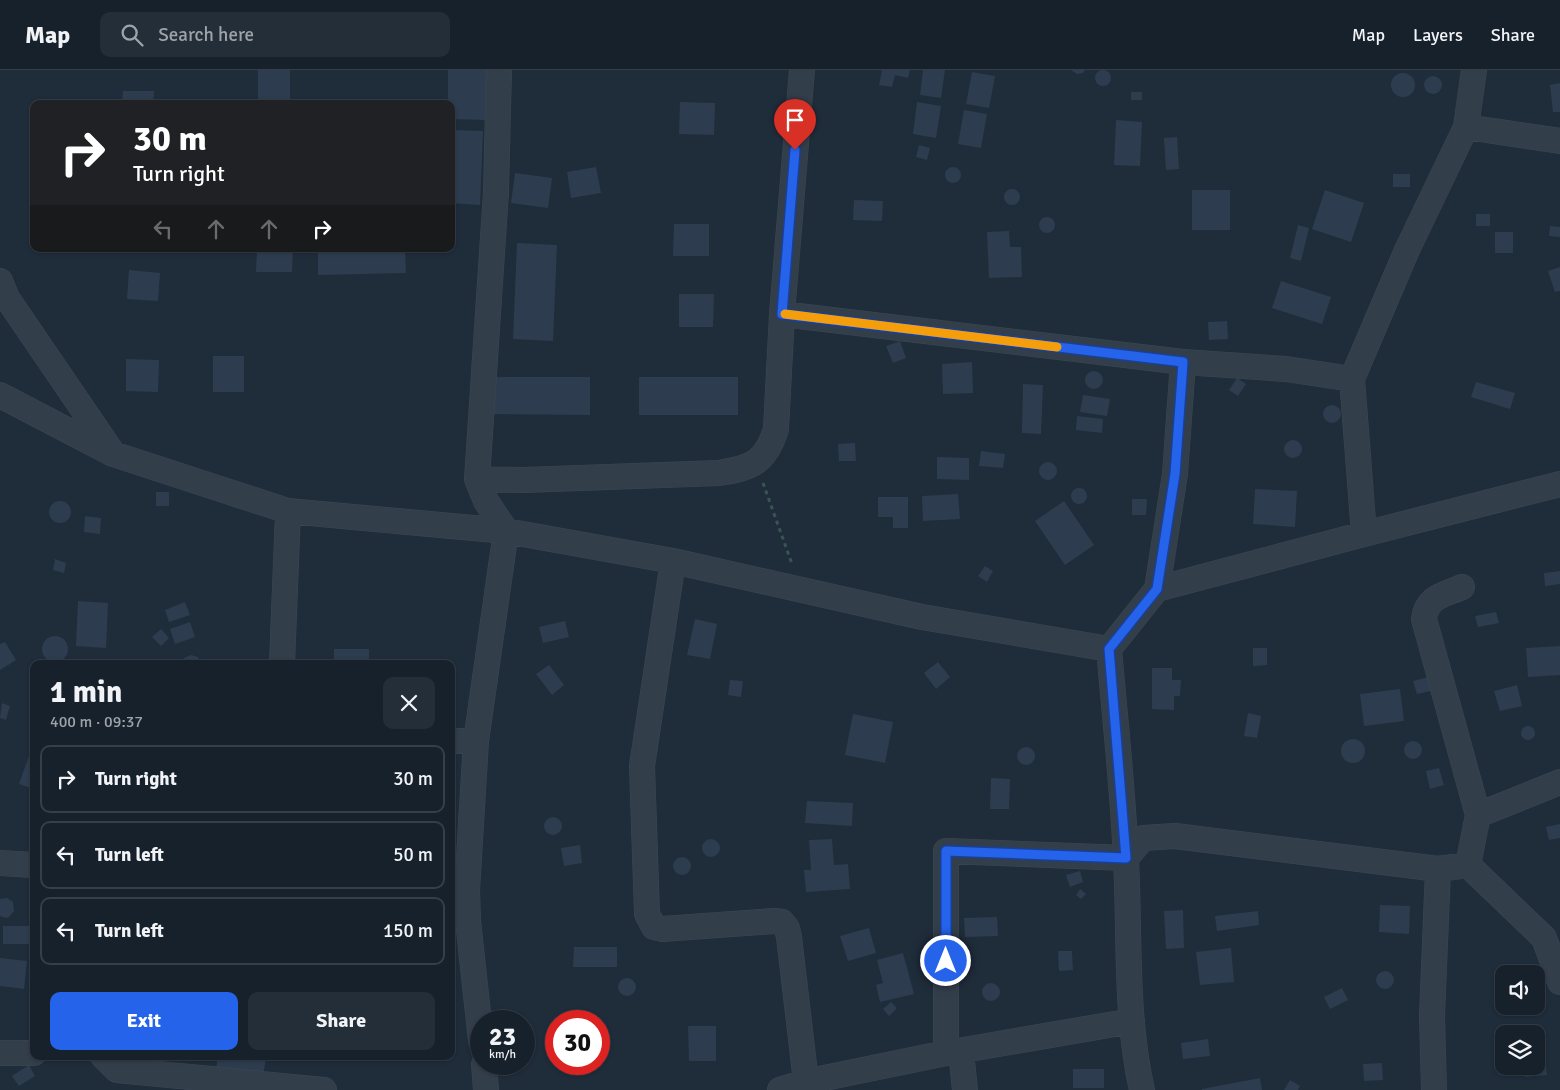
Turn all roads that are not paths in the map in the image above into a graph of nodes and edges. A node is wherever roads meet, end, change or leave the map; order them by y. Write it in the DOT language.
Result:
graph roads {
  1 [pos="499,70"];
  2 [pos="802,70"];
  3 [pos="1474,70"];
  4 [pos="1466,127"];
  5 [pos="1560,141"];
  6 [pos="0,281"];
  7 [pos="782,314"];
  8 [pos="1183,362"];
  9 [pos="1352,379"];
  10 [pos="0,396"];
  11 [pos="113,454"];
  12 [pos="477,479"];
  13 [pos="1560,484"];
  14 [pos="288,511"];
  15 [pos="506,531"];
  16 [pos="1364,534"];
  17 [pos="673,561"];
  18 [pos="1462,588"];
  19 [pos="1157,589"];
  20 [pos="1109,649"];
  21 [pos="282,660"];
  22 [pos="455,741"];
  23 [pos="476,741"];
  24 [pos="1560,782"];
  25 [pos="1478,815"];
  26 [pos="1126,858"];
  27 [pos="0,863"];
  28 [pos="30,865"];
  29 [pos="1468,865"];
  30 [pos="1438,869"];
  31 [pos="460,920"];
  32 [pos="1552,937"];
  33 [pos="1560,982"];
  34 [pos="476,1010"];
  35 [pos="1132,1021"];
  36 [pos="0,1052"];
  37 [pos="954,1052"];
  38 [pos="30,1053"];
  39 [pos="103,1060"];
  40 [pos="107,1060"];
  41 [pos="485,1075"];
  42 [pos="806,1086"];
  43 [pos="110,1090"];
  44 [pos="324,1090"];
  45 [pos="486,1090"];
  46 [pos="780,1090"];
  47 [pos="965,1090"];
  48 [pos="1142,1090"];
  49 [pos="1434,1090"];
  1 -- 12 [label="street"];
  2 -- 7 [label="street"];
  3 -- 4 [label="street"];
  4 -- 5 [label="street"];
  4 -- 9 [label="street"];
  6 -- 11 [label="street"];
  7 -- 8 [label="street"];
  7 -- 12 [label="street"];
  8 -- 9 [label="street"];
  8 -- 19 [label="street"];
  9 -- 16 [label="street"];
  10 -- 11 [label="street"];
  11 -- 14 [label="street"];
  12 -- 15 [label="street"];
  13 -- 16 [label="street"];
  14 -- 15 [label="street"];
  14 -- 21 [label="street"];
  15 -- 17 [label="street"];
  15 -- 23 [label="street"];
  16 -- 19 [label="street"];
  17 -- 20 [label="street"];
  17 -- 42 [label="street"];
  18 -- 25 [label="street"];
  19 -- 20 [label="street"];
  20 -- 26 [label="street"];
  22 -- 23 [label="street"];
  23 -- 31 [label="street"];
  24 -- 25 [label="street"];
  25 -- 29 [label="street"];
  26 -- 30 [label="street"];
  26 -- 35 [label="street"];
  26 -- 37 [label="street"];
  27 -- 28 [label="street"];
  29 -- 30 [label="street"];
  29 -- 32 [label="street"];
  30 -- 49 [label="street"];
  31 -- 34 [label="street"];
  32 -- 33 [label="street"];
  35 -- 37 [label="street"];
  35 -- 48 [label="street"];
  36 -- 38 [label="street"];
  37 -- 42 [label="street"];
  37 -- 47 [label="street"];
  39 -- 43 [label="street"];
  40 -- 44 [label="street"];
  41 -- 45 [label="street"];
  42 -- 46 [label="street"];
}
